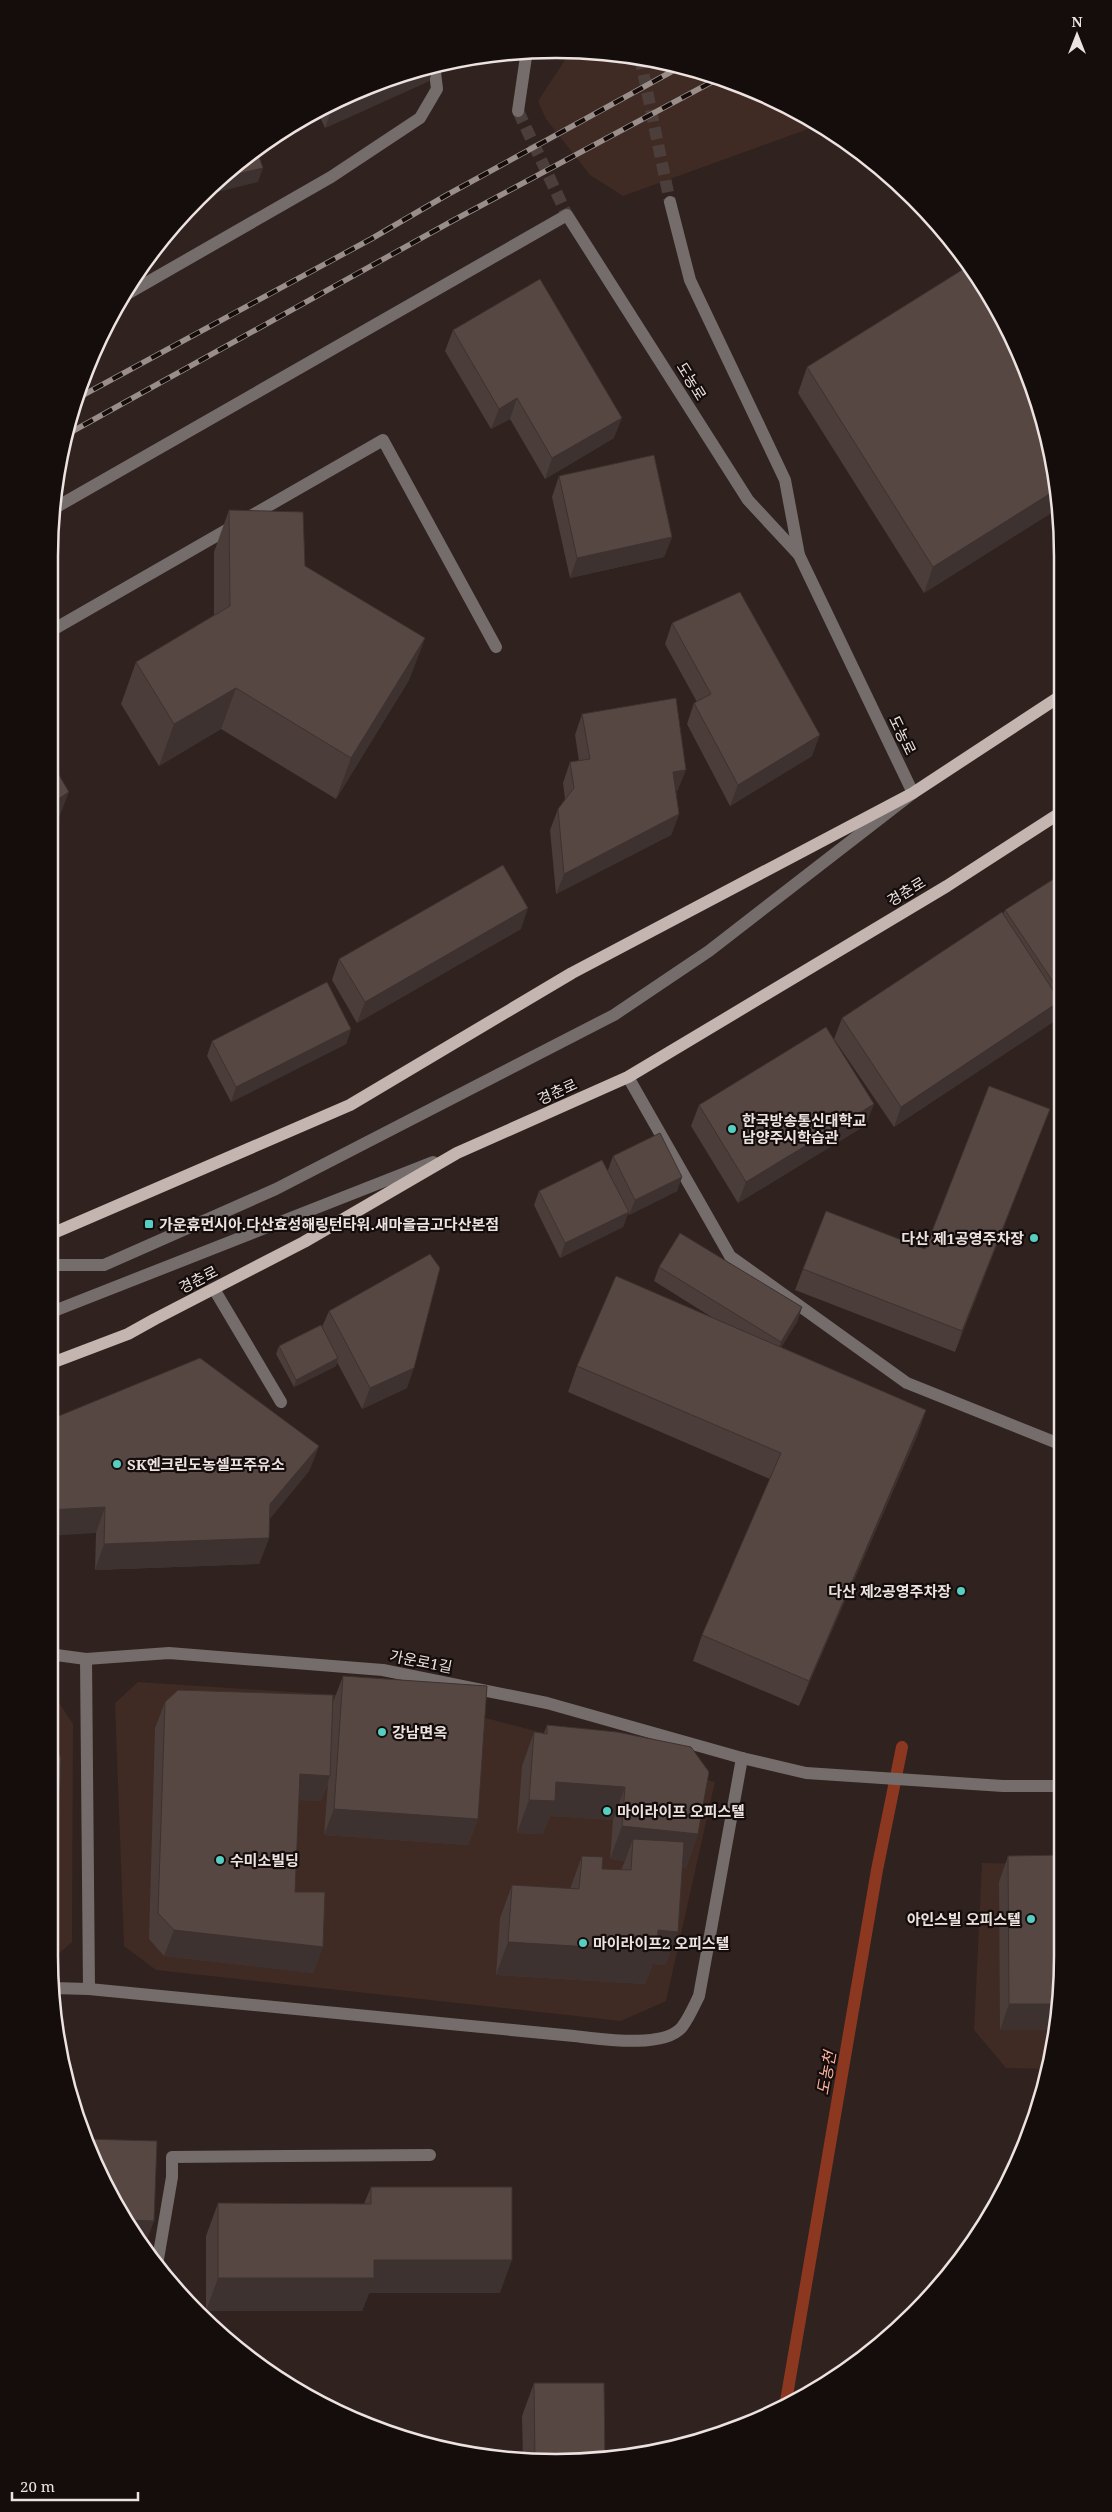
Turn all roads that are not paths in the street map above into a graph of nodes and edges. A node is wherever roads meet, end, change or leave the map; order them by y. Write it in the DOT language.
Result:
graph roads {
  1 [pos="526,59"];
  2 [pos="435,72"];
  3 [pos="518,110"];
  4 [pos="670,202"];
  5 [pos="136,289"];
  6 [pos="61,505"];
  7 [pos="799,555"];
  8 [pos="58,627"];
  9 [pos="496,647"];
  10 [pos="1054,701"];
  11 [pos="913,793"];
  12 [pos="1054,817"];
  13 [pos="628,1077"];
  14 [pos="457,1153"];
  15 [pos="58,1231"];
  16 [pos="58,1265"];
  17 [pos="214,1289"];
  18 [pos="58,1309"];
  19 [pos="58,1361"];
  20 [pos="281,1402"];
  21 [pos="1054,1442"];
  22 [pos="58,1655"];
  23 [pos="86,1659"];
  24 [pos="742,1758"];
  25 [pos="1054,1786"];
  26 [pos="59,1988"];
  27 [pos="89,1989"];
  28 [pos="430,2155"];
  29 [pos="159,2256"];
  1 -- 3 [label="street"];
  2 -- 5 [label="street"];
  4 -- 7 [label="street, 도농로"];
  6 -- 7 [label="street, 도농로"];
  7 -- 11 [label="street, 도농로"];
  8 -- 9 [label="street"];
  10 -- 11 [label="main road"];
  11 -- 15 [label="main road"];
  11 -- 16 [label="street"];
  12 -- 13 [label="main road, 경춘로"];
  13 -- 14 [label="main road, 경춘로"];
  13 -- 21 [label="street"];
  14 -- 17 [label="main road, 경춘로"];
  14 -- 18 [label="street"];
  17 -- 19 [label="main road, 경춘로"];
  17 -- 20 [label="street"];
  22 -- 23 [label="street, 가운로1길"];
  23 -- 24 [label="street, 가운로1길"];
  23 -- 27 [label="street"];
  24 -- 25 [label="street, 가운로1길"];
  24 -- 27 [label="street"];
  26 -- 27 [label="street"];
  28 -- 29 [label="street"];
}
